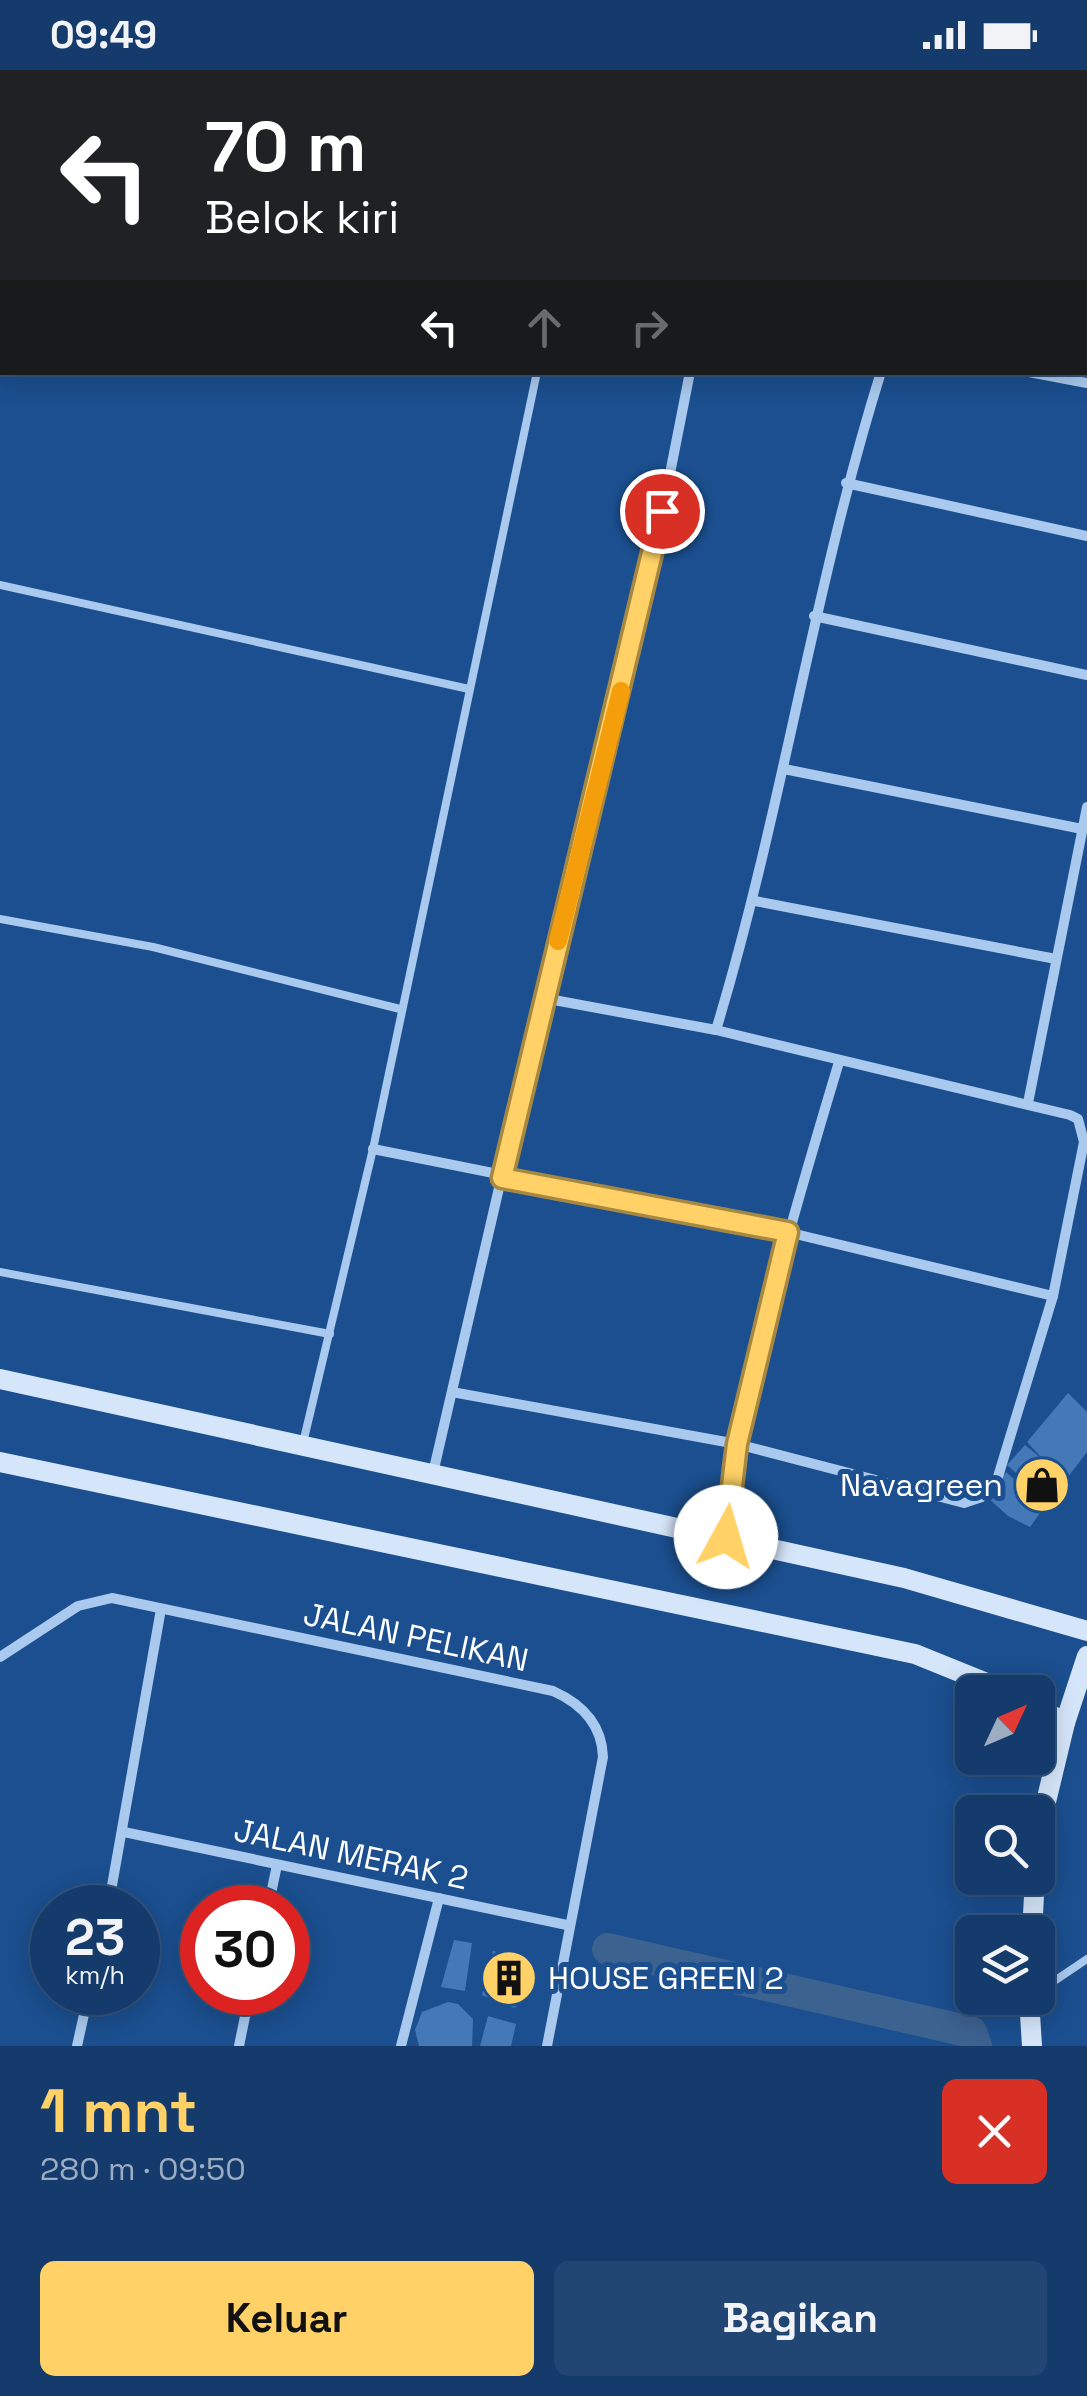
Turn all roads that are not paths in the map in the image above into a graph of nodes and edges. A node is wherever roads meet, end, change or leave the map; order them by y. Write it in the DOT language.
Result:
graph roads {
  1 [pos="536,375"];
  2 [pos="689,375"];
  3 [pos="880,375"];
  4 [pos="1046,375"];
  5 [pos="1087,382"];
  6 [pos="846,483"];
  7 [pos="1087,536"];
  8 [pos="0,585"];
  9 [pos="814,616"];
  10 [pos="1087,675"];
  11 [pos="469,689"];
  12 [pos="784,769"];
  13 [pos="1087,807"];
  14 [pos="1082,829"];
  15 [pos="755,901"];
  16 [pos="0,919"];
  17 [pos="1056,960"];
  18 [pos="544,998"];
  19 [pos="400,1009"];
  20 [pos="716,1030"];
  21 [pos="838,1062"];
  22 [pos="1028,1103"];
  23 [pos="373,1148"];
  24 [pos="502,1178"];
  25 [pos="788,1232"];
  26 [pos="0,1272"];
  27 [pos="1054,1296"];
  28 [pos="330,1334"];
  29 [pos="0,1379"];
  30 [pos="452,1392"];
  31 [pos="737,1444"];
  32 [pos="302,1446"];
  33 [pos="0,1462"];
  34 [pos="432,1474"];
  35 [pos="726,1537"];
  36 [pos="161,1609"];
  37 [pos="1087,1631"];
  38 [pos="1087,1656"];
  39 [pos="0,1657"];
  40 [pos="967,1675"];
  41 [pos="1055,1716"];
  42 [pos="1065,1722"];
  43 [pos="1048,1795"];
  44 [pos="124,1832"];
  45 [pos="277,1865"];
  46 [pos="113,1885"];
  47 [pos="273,1885"];
  48 [pos="438,1898"];
  49 [pos="567,1925"];
  50 [pos="1087,1958"];
  51 [pos="1055,1980"];
  52 [pos="84,2015"];
  53 [pos="246,2015"];
  54 [pos="1030,2015"];
  55 [pos="77,2046"];
  56 [pos="240,2046"];
  57 [pos="401,2046"];
  58 [pos="547,2046"];
  59 [pos="1032,2046"];
  1 -- 11 [label="lane"];
  2 -- 18 [label="street"];
  3 -- 6 [label="street"];
  4 -- 5 [label="street"];
  6 -- 7 [label="street"];
  6 -- 9 [label="street"];
  8 -- 11 [label="lane"];
  9 -- 10 [label="street"];
  9 -- 12 [label="street"];
  11 -- 19 [label="lane"];
  12 -- 14 [label="street"];
  12 -- 15 [label="street"];
  13 -- 14 [label="street"];
  14 -- 17 [label="street"];
  15 -- 17 [label="street"];
  15 -- 20 [label="street"];
  16 -- 19 [label="lane"];
  17 -- 22 [label="street"];
  18 -- 20 [label="street"];
  18 -- 24 [label="street"];
  19 -- 23 [label="lane"];
  20 -- 21 [label="street"];
  21 -- 22 [label="street"];
  21 -- 25 [label="street"];
  22 -- 27 [label="street"];
  23 -- 24 [label="street"];
  23 -- 28 [label="lane"];
  24 -- 25 [label="street"];
  24 -- 30 [label="street"];
  25 -- 27 [label="street"];
  25 -- 31 [label="street"];
  26 -- 28 [label="lane"];
  27 -- 31 [label="street"];
  28 -- 32 [label="lane"];
  29 -- 32 [label="main road"];
  30 -- 31 [label="street"];
  30 -- 34 [label="street"];
  31 -- 35 [label="street"];
  32 -- 34 [label="main road"];
  33 -- 40 [label="main road"];
  34 -- 35 [label="main road"];
  35 -- 37 [label="main road"];
  36 -- 39 [label="street, JALAN PELIKAN"];
  36 -- 44 [label="street"];
  36 -- 49 [label="street, JALAN PELIKAN"];
  38 -- 42 [label="main road"];
  41 -- 42 [label="main road"];
  42 -- 43 [label="main road"];
  44 -- 45 [label="street, JALAN MERAK 2"];
  44 -- 46 [label="street"];
  45 -- 47 [label="street"];
  45 -- 48 [label="street, JALAN MERAK 2"];
  48 -- 49 [label="street, JALAN MERAK 2"];
  48 -- 57 [label="street"];
  49 -- 58 [label="street, JALAN PELIKAN"];
  50 -- 51 [label="lane"];
  52 -- 55 [label="street"];
  53 -- 56 [label="street"];
  54 -- 59 [label="main road"];
}
